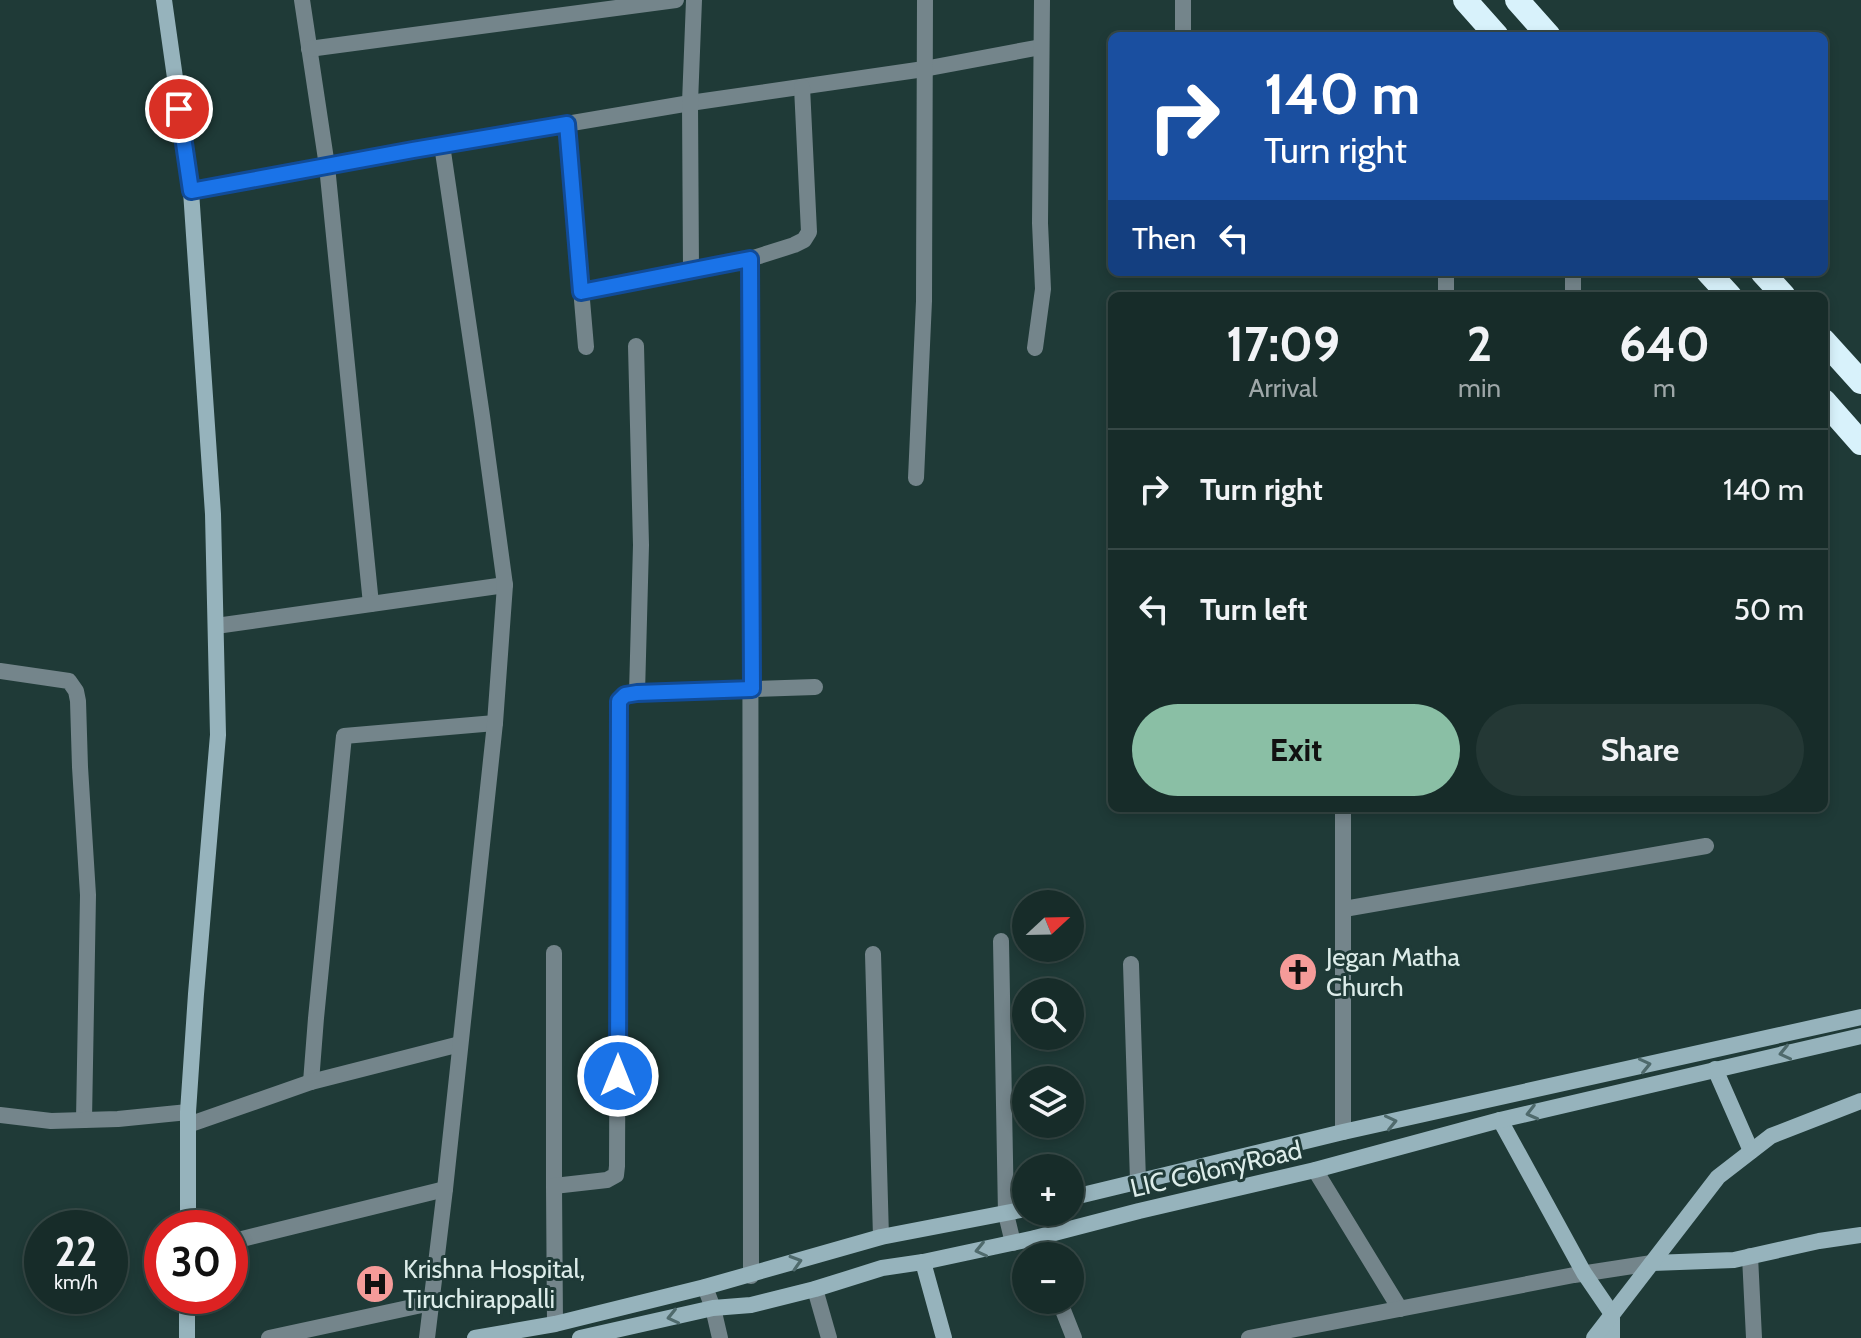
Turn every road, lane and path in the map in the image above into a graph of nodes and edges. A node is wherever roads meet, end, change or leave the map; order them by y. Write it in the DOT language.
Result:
graph roads {
  1 [pos="164,0"];
  2 [pos="302,0"];
  3 [pos="676,0"];
  4 [pos="694,0"];
  5 [pos="925,0"];
  6 [pos="1042,0"];
  7 [pos="1183,0"];
  8 [pos="1465,0"];
  9 [pos="1517,0"];
  10 [pos="1183,32"];
  11 [pos="1493,32"];
  12 [pos="1545,32"];
  13 [pos="1041,47"];
  14 [pos="309,49"];
  15 [pos="924,69"];
  16 [pos="802,87"];
  17 [pos="690,103"];
  18 [pos="567,124"];
  19 [pos="442,145"];
  20 [pos="327,166"];
  21 [pos="191,191"];
  22 [pos="750,259"];
  23 [pos="691,271"];
  24 [pos="1712,276"];
  25 [pos="1766,276"];
  26 [pos="581,292"];
  27 [pos="1726,292"];
  28 [pos="1780,292"];
  29 [pos="1828,345"];
  30 [pos="636,346"];
  31 [pos="586,347"];
  32 [pos="1035,348"];
  33 [pos="1861,382"];
  34 [pos="1828,406"];
  35 [pos="1861,443"];
  36 [pos="916,478"];
  37 [pos="505,585"];
  38 [pos="371,604"];
  39 [pos="216,626"];
  40 [pos="0,671"];
  41 [pos="815,687"];
  42 [pos="752,689"];
  43 [pos="637,693"];
  44 [pos="495,723"];
  45 [pos="1343,812"];
  46 [pos="1706,846"];
  47 [pos="1344,909"];
  48 [pos="1001,941"];
  49 [pos="554,953"];
  50 [pos="873,954"];
  51 [pos="1131,964"];
  52 [pos="1861,1017"];
  53 [pos="1861,1036"];
  54 [pos="460,1044"];
  55 [pos="1715,1069"];
  56 [pos="311,1082"];
  57 [pos="1861,1101"];
  58 [pos="0,1115"];
  59 [pos="188,1118"];
  60 [pos="84,1120"];
  61 [pos="1500,1120"];
  62 [pos="1343,1132"];
  63 [pos="1751,1151"];
  64 [pos="1315,1170"];
  65 [pos="1138,1181"];
  66 [pos="554,1186"];
  67 [pos="445,1189"];
  68 [pos="1084,1194"];
  69 [pos="188,1210"];
  70 [pos="1012,1212"];
  71 [pos="1006,1214"];
  72 [pos="1861,1235"];
  73 [pos="881,1237"];
  74 [pos="248,1238"];
  75 [pos="1035,1238"];
  76 [pos="1013,1242"];
  77 [pos="1017,1242"];
  78 [pos="1037,1242"];
  79 [pos="1012,1243"];
  80 [pos="1750,1256"];
  81 [pos="923,1262"];
  82 [pos="1652,1263"];
  83 [pos="1584,1273"];
  84 [pos="751,1276"];
  85 [pos="705,1287"];
  86 [pos="815,1289"];
  87 [pos="431,1303"];
  88 [pos="713,1308"];
  89 [pos="1400,1309"];
  90 [pos="187,1314"];
  91 [pos="1065,1314"];
  92 [pos="1612,1314"];
  93 [pos="555,1324"];
  94 [pos="1291,1334"];
  95 [pos="597,1336"];
  96 [pos="187,1338"];
  97 [pos="269,1338"];
  98 [pos="427,1338"];
  99 [pos="475,1338"];
  100 [pos="580,1338"];
  101 [pos="720,1338"];
  102 [pos="829,1338"];
  103 [pos="944,1338"];
  104 [pos="1074,1338"];
  105 [pos="1249,1338"];
  106 [pos="1594,1338"];
  107 [pos="1612,1338"];
  108 [pos="1754,1338"];
  1 -- 21 [label="main road"];
  2 -- 14 [label="street"];
  3 -- 14 [label="street"];
  4 -- 17 [label="street"];
  5 -- 15 [label="street"];
  6 -- 13 [label="street"];
  7 -- 10 [label="street"];
  8 -- 11 [label="highway"];
  9 -- 12 [label="highway"];
  13 -- 15 [label="street"];
  13 -- 32 [label="street"];
  14 -- 20 [label="street"];
  15 -- 16 [label="street"];
  15 -- 36 [label="street"];
  16 -- 17 [label="street"];
  16 -- 22 [label="street"];
  17 -- 18 [label="street"];
  17 -- 23 [label="street"];
  18 -- 19 [label="street"];
  18 -- 26 [label="street"];
  19 -- 20 [label="street"];
  19 -- 37 [label="street"];
  20 -- 21 [label="street"];
  20 -- 38 [label="street"];
  21 -- 39 [label="main road"];
  22 -- 23 [label="street"];
  22 -- 42 [label="street"];
  23 -- 26 [label="street"];
  24 -- 27 [label="highway"];
  25 -- 28 [label="highway"];
  26 -- 31 [label="street"];
  29 -- 33 [label="highway"];
  30 -- 43 [label="street"];
  34 -- 35 [label="highway"];
  37 -- 38 [label="street"];
  37 -- 44 [label="street"];
  38 -- 39 [label="street"];
  39 -- 59 [label="main road"];
  40 -- 60 [label="street"];
  41 -- 42 [label="street"];
  42 -- 43 [label="street"];
  42 -- 84 [label="street"];
  43 -- 66 [label="street"];
  44 -- 54 [label="street"];
  44 -- 56 [label="street"];
  45 -- 47 [label="street"];
  46 -- 47 [label="street"];
  47 -- 62 [label="street"];
  48 -- 71 [label="street"];
  49 -- 66 [label="street"];
  50 -- 73 [label="street"];
  51 -- 65 [label="street"];
  62 -- 52 [label="main road, LIC ColonyRoad, one-way"];
  53 -- 55 [label="main road, LIC ColonyRoad, one-way"];
  54 -- 56 [label="street"];
  54 -- 67 [label="street"];
  55 -- 61 [label="main road, LIC ColonyRoad, one-way"];
  55 -- 63 [label="main road"];
  56 -- 59 [label="street"];
  57 -- 63 [label="main road"];
  58 -- 60 [label="street"];
  59 -- 60 [label="street"];
  59 -- 69 [label="main road"];
  61 -- 64 [label="main road, LIC ColonyRoad"];
  61 -- 83 [label="main road"];
  62 -- 65 [label="main road, LIC ColonyRoad"];
  63 -- 82 [label="main road"];
  64 -- 75 [label="main road, LIC ColonyRoad"];
  64 -- 89 [label="street"];
  65 -- 68 [label="main road, LIC ColonyRoad"];
  66 -- 93 [label="street"];
  67 -- 74 [label="street"];
  67 -- 87 [label="street"];
  70 -- 71 [label="main road"];
  71 -- 73 [label="main road"];
  71 -- 76 [label="street"];
  72 -- 80 [label="main road"];
  84 -- 73 [label="main road, one-way"];
  75 -- 77 [label="main road, LIC ColonyRoad"];
  75 -- 78 [label="street"];
  79 -- 81 [label="main road, LIC ColonyRoad, one-way"];
  80 -- 82 [label="main road"];
  80 -- 108 [label="street"];
  81 -- 86 [label="main road, LIC ColonyRoad"];
  81 -- 103 [label="main road"];
  82 -- 83 [label="street"];
  82 -- 92 [label="main road"];
  83 -- 89 [label="street"];
  83 -- 92 [label="main road"];
  84 -- 85 [label="main road"];
  85 -- 88 [label="street"];
  85 -- 93 [label="main road"];
  86 -- 88 [label="main road, LIC ColonyRoad"];
  86 -- 102 [label="street"];
  87 -- 97 [label="street"];
  87 -- 98 [label="street"];
  88 -- 95 [label="main road, LIC ColonyRoad, one-way"];
  88 -- 101 [label="street"];
  89 -- 94 [label="street"];
  90 -- 96 [label="main road"];
  91 -- 104 [label="street"];
  92 -- 106 [label="main road"];
  92 -- 107 [label="main road"];
  93 -- 99 [label="main road"];
  94 -- 105 [label="street"];
  95 -- 100 [label="main road, LIC ColonyRoad"];
}
